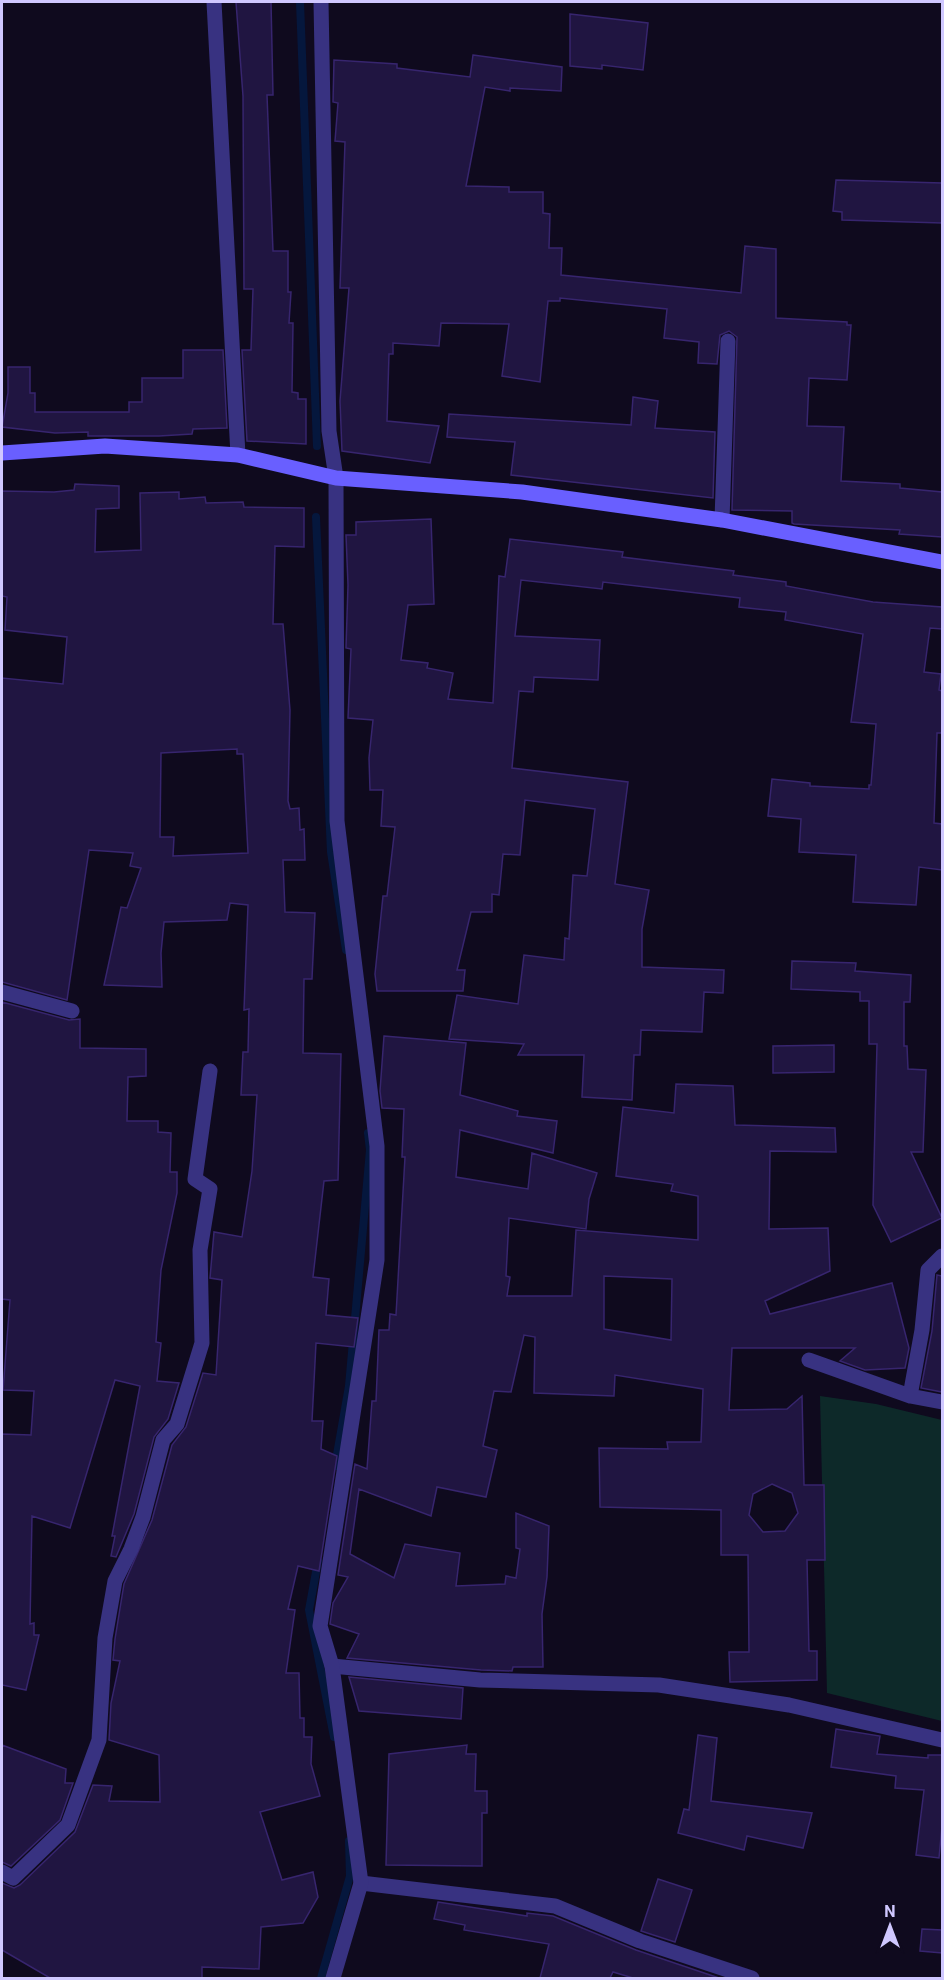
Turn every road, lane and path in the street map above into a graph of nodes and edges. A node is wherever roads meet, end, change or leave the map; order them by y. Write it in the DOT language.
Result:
graph roads {
  1 [pos="214,2"];
  2 [pos="321,2"];
  3 [pos="728,341"];
  4 [pos="2,453"];
  5 [pos="238,454"];
  6 [pos="336,478"];
  7 [pos="722,520"];
  8 [pos="942,562"];
  9 [pos="2,992"];
  10 [pos="72,1011"];
  11 [pos="210,1071"];
  12 [pos="942,1256"];
  13 [pos="809,1360"];
  14 [pos="910,1396"];
  15 [pos="942,1402"];
  16 [pos="332,1666"];
  17 [pos="942,1740"];
  18 [pos="2,1872"];
  19 [pos="361,1883"];
  20 [pos="333,1978"];
  21 [pos="752,1978"];
  1 -- 5 [label="street"];
  2 -- 6 [label="street"];
  3 -- 7 [label="street"];
  4 -- 5 [label="main road"];
  5 -- 6 [label="main road"];
  6 -- 7 [label="main road"];
  6 -- 16 [label="street"];
  7 -- 8 [label="main road"];
  9 -- 10 [label="street"];
  11 -- 18 [label="street"];
  12 -- 14 [label="street"];
  13 -- 14 [label="street"];
  14 -- 15 [label="street"];
  16 -- 17 [label="street"];
  16 -- 19 [label="street"];
  19 -- 20 [label="street"];
  19 -- 21 [label="street"];
}
